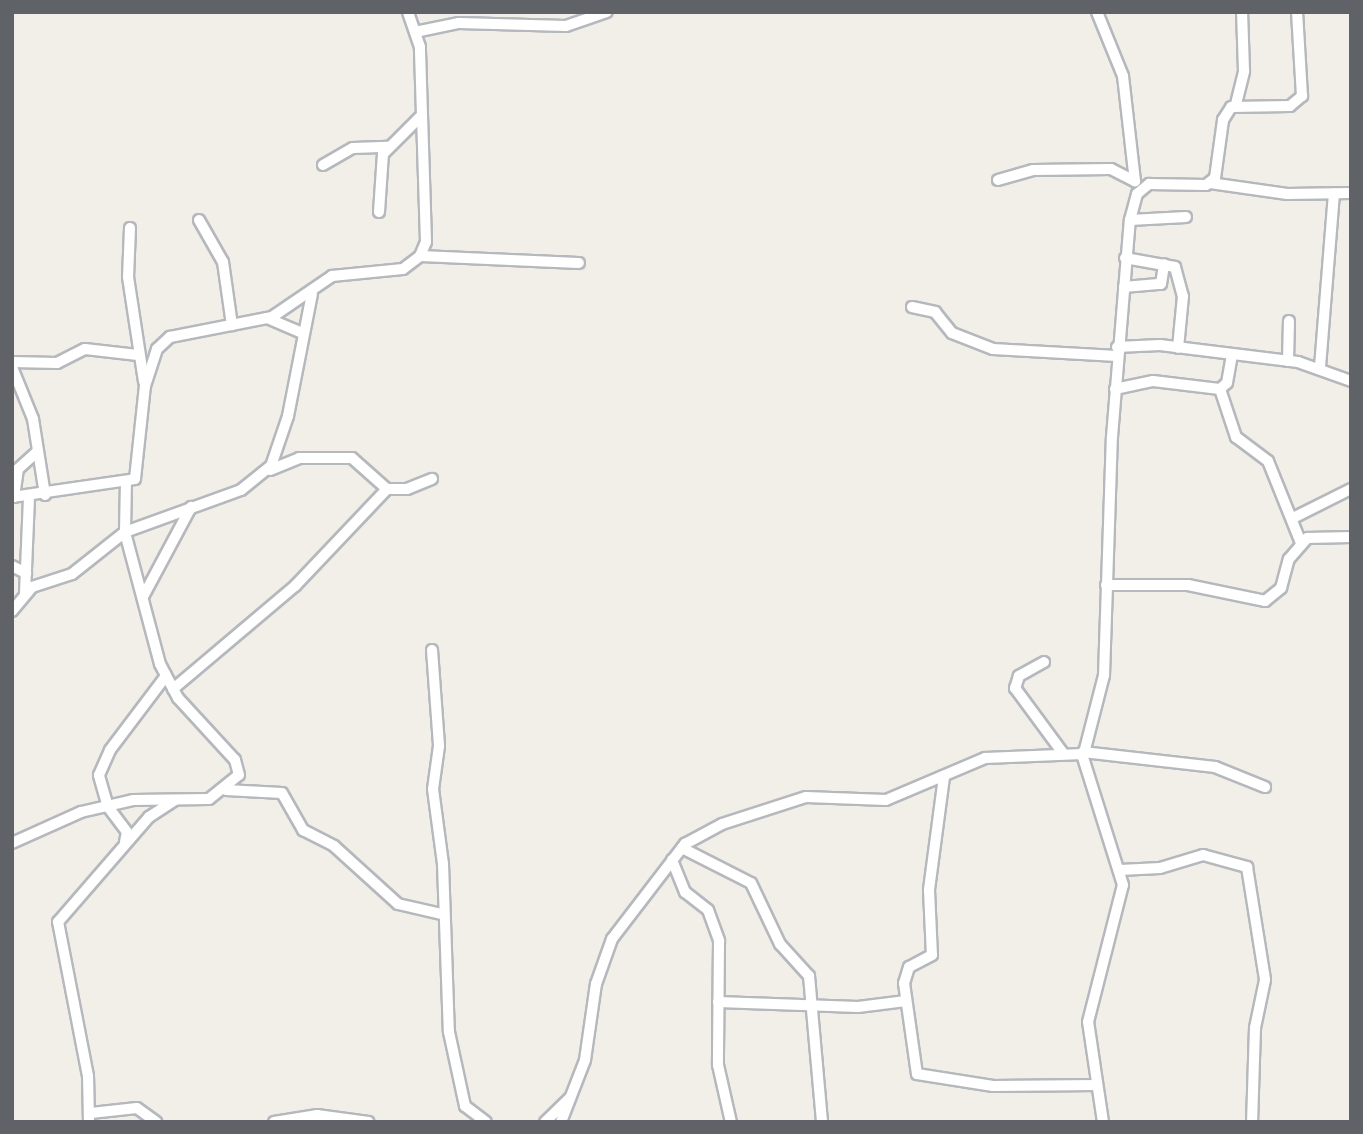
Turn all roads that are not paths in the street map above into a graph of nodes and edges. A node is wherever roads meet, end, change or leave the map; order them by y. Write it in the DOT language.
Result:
graph roads {
  1 [pos="408,12"];
  2 [pos="607,12"];
  3 [pos="1097,12"];
  4 [pos="1242,12"];
  5 [pos="1297,12"];
  6 [pos="415,32"];
  7 [pos="1236,104"];
  8 [pos="422,115"];
  9 [pos="388,147"];
  10 [pos="323,165"];
  11 [pos="998,180"];
  12 [pos="1210,183"];
  13 [pos="1138,185"];
  14 [pos="1351,193"];
  15 [pos="1334,194"];
  16 [pos="379,212"];
  17 [pos="1186,217"];
  18 [pos="199,219"];
  19 [pos="1130,220"];
  20 [pos="130,228"];
  21 [pos="420,256"];
  22 [pos="1125,258"];
  23 [pos="579,263"];
  24 [pos="1164,264"];
  25 [pos="1124,287"];
  26 [pos="314,290"];
  27 [pos="912,307"];
  28 [pos="267,318"];
  29 [pos="1289,321"];
  30 [pos="232,325"];
  31 [pos="302,333"];
  32 [pos="1178,348"];
  33 [pos="1117,352"];
  34 [pos="138,355"];
  35 [pos="1231,355"];
  36 [pos="1288,361"];
  37 [pos="12,365"];
  38 [pos="1320,367"];
  39 [pos="1351,380"];
  40 [pos="145,386"];
  41 [pos="1115,389"];
  42 [pos="1220,390"];
  43 [pos="37,452"];
  44 [pos="263,473"];
  45 [pos="432,479"];
  46 [pos="127,482"];
  47 [pos="387,488"];
  48 [pos="1351,489"];
  49 [pos="45,495"];
  50 [pos="29,496"];
  51 [pos="13,497"];
  52 [pos="191,508"];
  53 [pos="1293,518"];
  54 [pos="125,532"];
  55 [pos="1351,537"];
  56 [pos="1301,543"];
  57 [pos="12,566"];
  58 [pos="26,573"];
  59 [pos="1106,585"];
  60 [pos="24,593"];
  61 [pos="143,600"];
  62 [pos="12,611"];
  63 [pos="432,650"];
  64 [pos="1044,662"];
  65 [pos="166,676"];
  66 [pos="173,689"];
  67 [pos="1063,753"];
  68 [pos="1083,753"];
  69 [pos="944,776"];
  70 [pos="1265,787"];
  71 [pos="224,790"];
  72 [pos="177,800"];
  73 [pos="108,807"];
  74 [pos="12,843"];
  75 [pos="124,846"];
  76 [pos="682,848"];
  77 [pos="672,860"];
  78 [pos="1120,870"];
  79 [pos="441,914"];
  80 [pos="906,1001"];
  81 [pos="719,1002"];
  82 [pos="813,1007"];
  83 [pos="1097,1085"];
  84 [pos="570,1097"];
  85 [pos="90,1117"];
  86 [pos="318,1119"];
  87 [pos="156,1122"];
  88 [pos="274,1122"];
  89 [pos="369,1122"];
  90 [pos="486,1122"];
  91 [pos="545,1122"];
  92 [pos="561,1122"];
  93 [pos="731,1122"];
  94 [pos="822,1122"];
  95 [pos="1103,1122"];
  96 [pos="1252,1122"];
  1 -- 6 [label="street"];
  2 -- 6 [label="street"];
  3 -- 13 [label="street"];
  4 -- 7 [label="street"];
  5 -- 7 [label="street"];
  6 -- 8 [label="street"];
  7 -- 12 [label="street"];
  8 -- 9 [label="street"];
  8 -- 21 [label="street"];
  9 -- 10 [label="street"];
  9 -- 16 [label="street"];
  11 -- 13 [label="street"];
  12 -- 13 [label="street"];
  12 -- 15 [label="street"];
  13 -- 19 [label="street"];
  14 -- 15 [label="street"];
  15 -- 38 [label="street"];
  17 -- 19 [label="street"];
  18 -- 30 [label="street"];
  19 -- 22 [label="street"];
  20 -- 34 [label="street"];
  21 -- 23 [label="street"];
  21 -- 26 [label="street"];
  22 -- 24 [label="street"];
  22 -- 25 [label="street"];
  24 -- 25 [label="street"];
  24 -- 32 [label="street"];
  25 -- 33 [label="street"];
  26 -- 28 [label="street"];
  26 -- 31 [label="street"];
  27 -- 33 [label="street"];
  28 -- 30 [label="street"];
  28 -- 31 [label="street"];
  29 -- 36 [label="street"];
  30 -- 40 [label="street"];
  31 -- 44 [label="street"];
  32 -- 33 [label="street"];
  32 -- 35 [label="street"];
  33 -- 41 [label="street"];
  34 -- 37 [label="street"];
  34 -- 40 [label="street"];
  35 -- 36 [label="street"];
  35 -- 42 [label="street"];
  36 -- 38 [label="street"];
  37 -- 43 [label="street"];
  38 -- 39 [label="street"];
  40 -- 46 [label="street"];
  41 -- 42 [label="street"];
  41 -- 59 [label="street"];
  42 -- 53 [label="street"];
  43 -- 49 [label="street"];
  43 -- 51 [label="street"];
  44 -- 47 [label="street"];
  44 -- 52 [label="street"];
  45 -- 47 [label="street"];
  46 -- 49 [label="street"];
  46 -- 54 [label="street"];
  47 -- 66 [label="street"];
  48 -- 53 [label="street"];
  49 -- 50 [label="street"];
  50 -- 51 [label="street"];
  50 -- 58 [label="street"];
  52 -- 54 [label="street"];
  52 -- 61 [label="street"];
  53 -- 56 [label="street"];
  54 -- 60 [label="street"];
  54 -- 61 [label="street"];
  55 -- 56 [label="street"];
  56 -- 59 [label="street"];
  57 -- 58 [label="street"];
  58 -- 60 [label="street"];
  59 -- 68 [label="street"];
  60 -- 62 [label="street"];
  61 -- 65 [label="street"];
  63 -- 79 [label="street"];
  64 -- 67 [label="street"];
  65 -- 66 [label="street"];
  65 -- 73 [label="street"];
  66 -- 71 [label="street"];
  67 -- 68 [label="street"];
  67 -- 69 [label="street"];
  68 -- 70 [label="street"];
  68 -- 78 [label="street"];
  69 -- 76 [label="street"];
  69 -- 80 [label="street"];
  71 -- 72 [label="street"];
  71 -- 79 [label="street"];
  72 -- 73 [label="street"];
  72 -- 75 [label="street"];
  73 -- 74 [label="street"];
  73 -- 75 [label="street"];
  75 -- 85 [label="street"];
  76 -- 77 [label="street"];
  76 -- 82 [label="street"];
  77 -- 81 [label="street"];
  77 -- 84 [label="street"];
  78 -- 83 [label="street"];
  78 -- 96 [label="street"];
  79 -- 90 [label="street"];
  80 -- 82 [label="street"];
  80 -- 83 [label="street"];
  81 -- 82 [label="street"];
  81 -- 93 [label="street"];
  82 -- 94 [label="street"];
  83 -- 95 [label="street"];
  84 -- 91 [label="street"];
  84 -- 92 [label="street"];
  85 -- 87 [label="street"];
  86 -- 88 [label="street"];
  86 -- 89 [label="street"];
}
